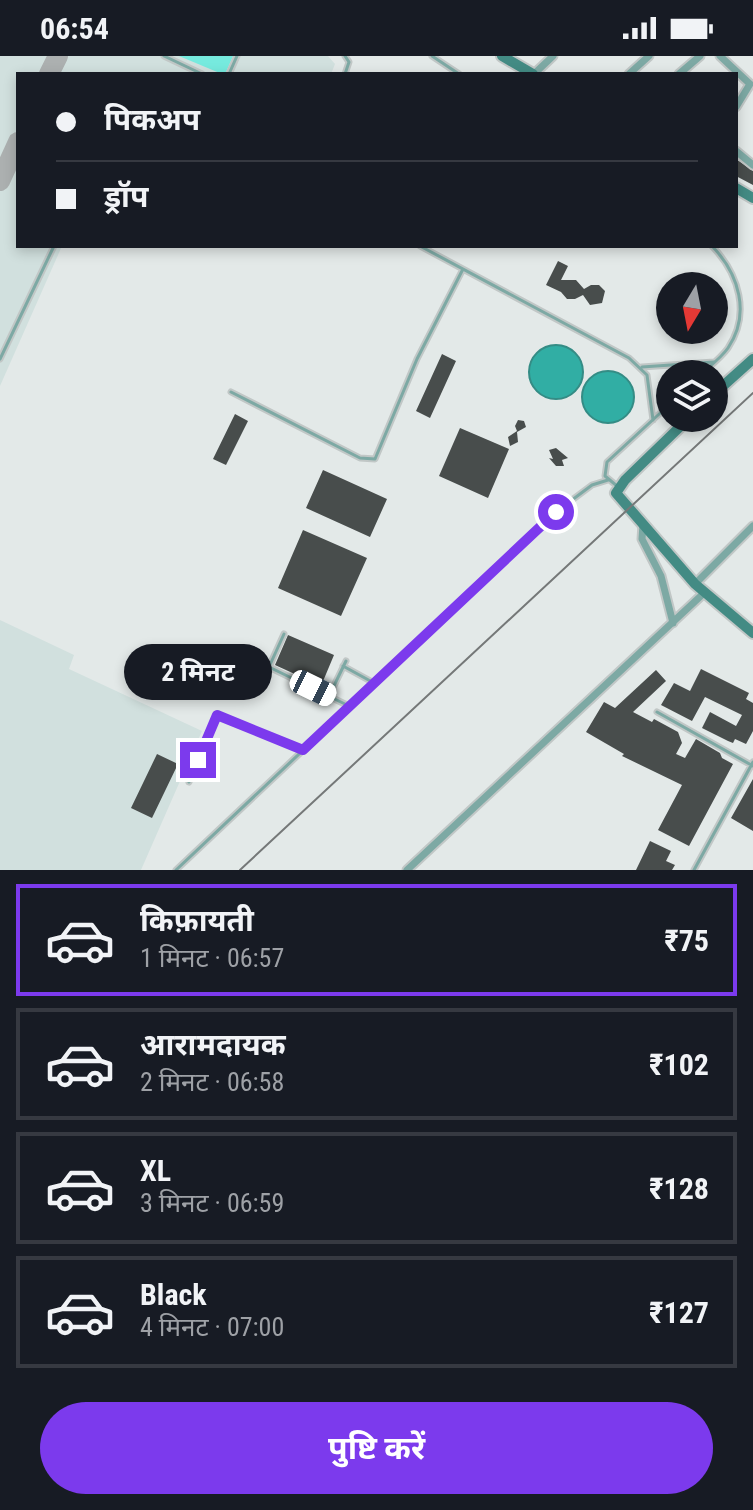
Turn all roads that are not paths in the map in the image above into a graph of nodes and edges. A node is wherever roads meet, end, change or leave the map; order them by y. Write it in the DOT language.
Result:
graph roads {
  1 [pos="164,56"];
  2 [pos="432,56"];
  3 [pos="502,56"];
  4 [pos="553,56"];
  5 [pos="649,56"];
  6 [pos="679,56"];
  7 [pos="700,56"];
  8 [pos="720,56"];
  9 [pos="687,65"];
  10 [pos="198,72"];
  11 [pos="456,72"];
  12 [pos="530,72"];
  13 [pos="536,72"];
  14 [pos="635,72"];
  15 [pos="681,72"];
  16 [pos="737,72"];
  17 [pos="738,73"];
  18 [pos="738,104"];
  19 [pos="53,248"];
  20 [pos="424,248"];
  21 [pos="713,248"];
  22 [pos="463,269"];
  23 [pos="0,359"];
  24 [pos="753,359"];
  25 [pos="716,360"];
  26 [pos="656,366"];
  27 [pos="641,367"];
  28 [pos="728,381"];
  29 [pos="231,392"];
  30 [pos="656,417"];
  31 [pos="653,420"];
  32 [pos="675,432"];
  33 [pos="608,480"];
  34 [pos="618,487"];
  35 [pos="643,524"];
  36 [pos="753,526"];
  37 [pos="695,584"];
  38 [pos="704,593"];
  39 [pos="673,623"];
  40 [pos="753,633"];
  41 [pos="284,634"];
  42 [pos="374,683"];
  43 [pos="329,696"];
  44 [pos="349,706"];
  45 [pos="657,712"];
  46 [pos="303,750"];
  47 [pos="752,764"];
  48 [pos="189,782"];
  49 [pos="176,870"];
  50 [pos="407,870"];
  51 [pos="694,870"];
  1 -- 10 [label="lane"];
  2 -- 11 [label="lane"];
  3 -- 12 [label="street"];
  4 -- 13 [label="street"];
  5 -- 14 [label="street"];
  6 -- 9 [label="street"];
  7 -- 9 [label="street"];
  8 -- 16 [label="street"];
  9 -- 15 [label="street"];
  17 -- 18 [label="street"];
  19 -- 23 [label="lane"];
  20 -- 22 [label="lane"];
  21 -- 25 [label="lane"];
  22 -- 27 [label="lane"];
  22 -- 29 [label="lane"];
  24 -- 28 [label="street"];
  26 -- 27 [label="lane"];
  27 -- 31 [label="lane"];
  30 -- 31 [label="lane"];
  31 -- 33 [label="lane"];
  32 -- 34 [label="street"];
  33 -- 34 [label="lane"];
  33 -- 42 [label="lane"];
  34 -- 35 [label="street"];
  35 -- 37 [label="street"];
  35 -- 39 [label="street"];
  36 -- 37 [label="street"];
  37 -- 38 [label="street"];
  38 -- 39 [label="street"];
  38 -- 40 [label="street"];
  39 -- 50 [label="street"];
  41 -- 43 [label="lane"];
  42 -- 43 [label="lane"];
  42 -- 44 [label="lane"];
  43 -- 44 [label="lane"];
  44 -- 46 [label="lane"];
  45 -- 47 [label="lane"];
  46 -- 48 [label="lane"];
  46 -- 49 [label="lane"];
  47 -- 51 [label="lane"];
}
